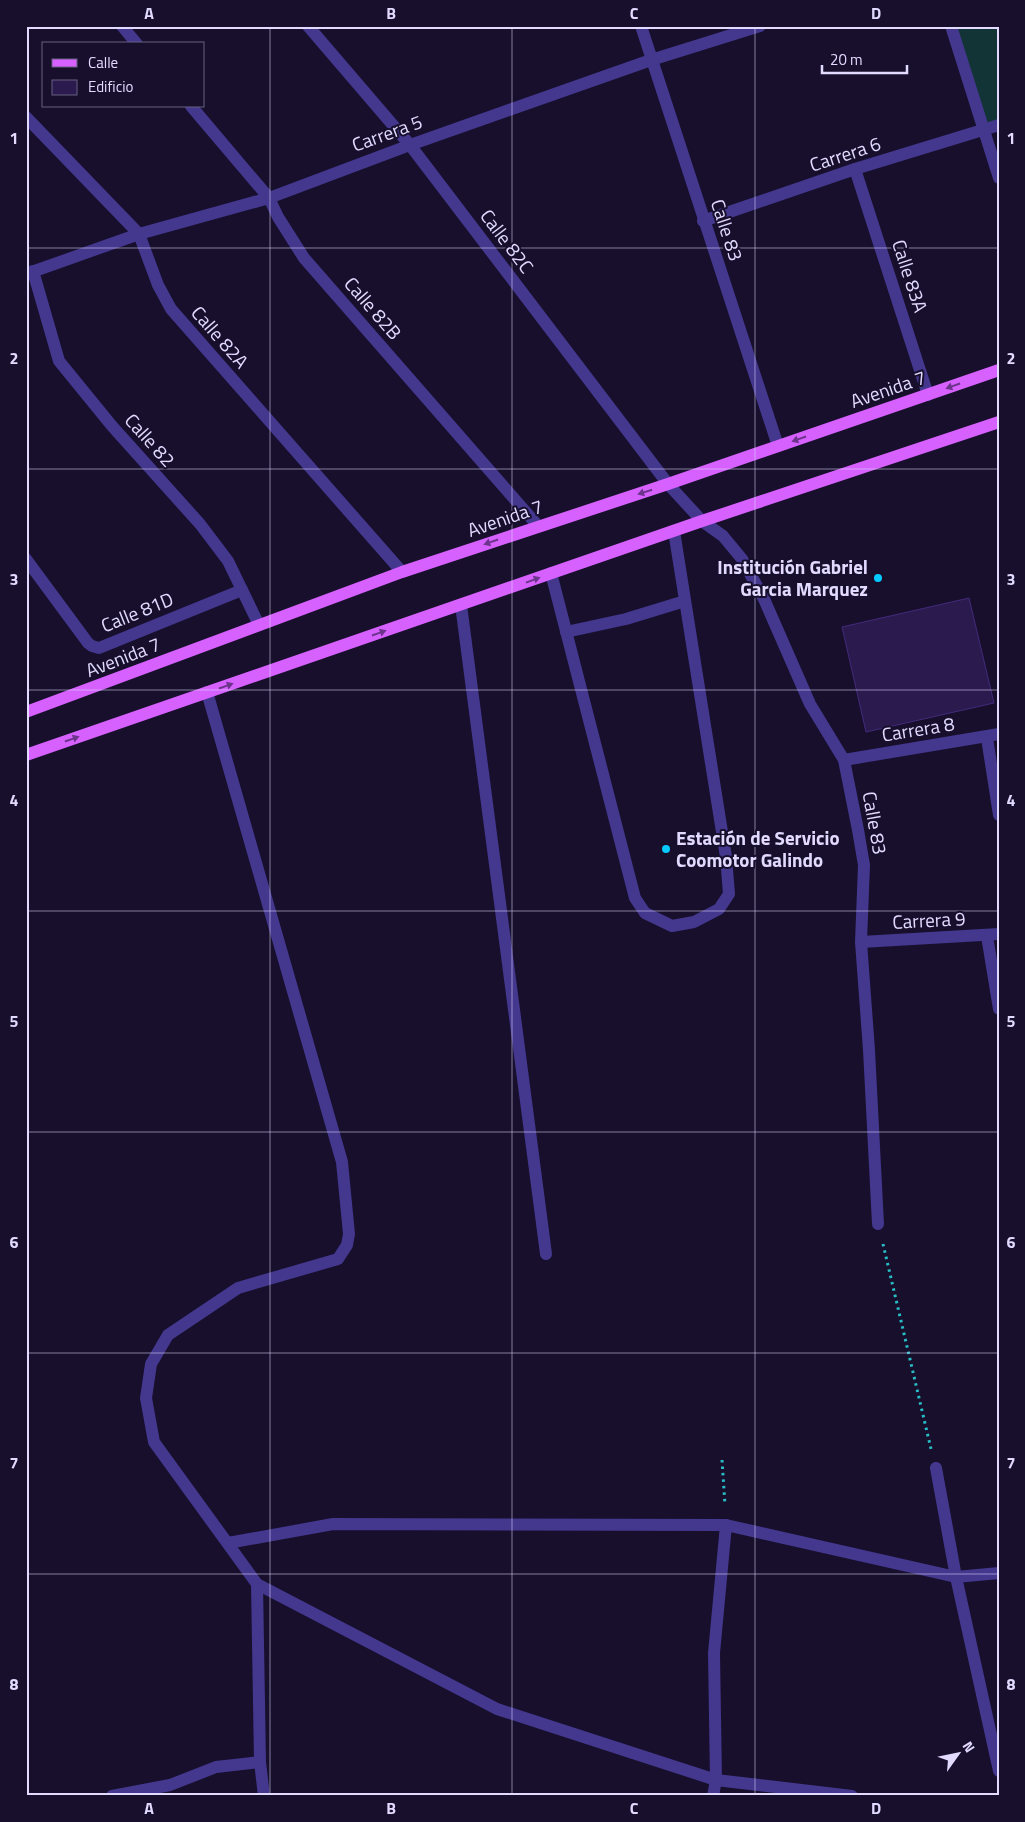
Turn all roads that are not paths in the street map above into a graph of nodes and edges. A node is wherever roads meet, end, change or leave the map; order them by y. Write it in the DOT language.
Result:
graph roads {
  1 [pos="122,26"];
  2 [pos="308,26"];
  3 [pos="640,26"];
  4 [pos="760,26"];
  5 [pos="951,26"];
  6 [pos="135,42"];
  7 [pos="651,60"];
  8 [pos="193,108"];
  9 [pos="26,117"];
  10 [pos="999,125"];
  11 [pos="984,130"];
  12 [pos="410,144"];
  13 [pos="855,169"];
  14 [pos="999,178"];
  15 [pos="269,198"];
  16 [pos="703,221"];
  17 [pos="139,234"];
  18 [pos="30,273"];
  19 [pos="999,370"];
  20 [pos="928,395"];
  21 [pos="999,422"];
  22 [pos="778,446"];
  23 [pos="668,484"];
  24 [pos="702,521"];
  25 [pos="538,526"];
  26 [pos="674,531"];
  27 [pos="26,559"];
  28 [pos="402,572"];
  29 [pos="551,573"];
  30 [pos="242,590"];
  31 [pos="685,601"];
  32 [pos="460,605"];
  33 [pos="259,625"];
  34 [pos="566,632"];
  35 [pos="207,692"];
  36 [pos="26,712"];
  37 [pos="993,736"];
  38 [pos="26,755"];
  39 [pos="844,760"];
  40 [pos="999,815"];
  41 [pos="993,935"];
  42 [pos="861,942"];
  43 [pos="999,1009"];
  44 [pos="878,1224"];
  45 [pos="546,1254"];
  46 [pos="936,1468"];
  47 [pos="726,1526"];
  48 [pos="228,1543"];
  49 [pos="999,1573"];
  50 [pos="956,1577"];
  51 [pos="257,1584"];
  52 [pos="260,1762"];
  53 [pos="999,1771"];
  54 [pos="716,1780"];
  55 [pos="112,1796"];
  56 [pos="264,1796"];
  57 [pos="713,1796"];
  58 [pos="852,1796"];
  1 -- 6 [label="street"];
  2 -- 12 [label="street, Calle 82C"];
  3 -- 7 [label="street, Calle 83"];
  4 -- 7 [label="street, Carrera 5"];
  5 -- 11 [label="street"];
  7 -- 12 [label="street, Carrera 5"];
  7 -- 16 [label="street, Calle 83"];
  8 -- 15 [label="street, Calle 82B"];
  9 -- 17 [label="street, Calle 82A"];
  10 -- 11 [label="street, Carrera 6"];
  11 -- 13 [label="street, Carrera 6"];
  11 -- 14 [label="street"];
  12 -- 15 [label="street, Carrera 5"];
  12 -- 23 [label="street, Calle 82C"];
  13 -- 16 [label="street, Carrera 6"];
  13 -- 20 [label="street, Calle 83A"];
  15 -- 17 [label="street, Carrera 5"];
  15 -- 25 [label="street, Calle 82B"];
  16 -- 22 [label="street, Calle 83"];
  17 -- 18 [label="street, Carrera 5"];
  17 -- 28 [label="street, Calle 82A"];
  18 -- 30 [label="street, Calle 82"];
  19 -- 20 [label="main road, Avenida 7, one-way"];
  20 -- 22 [label="main road, Avenida 7, one-way"];
  21 -- 24 [label="main road"];
  22 -- 23 [label="main road, Avenida 7"];
  23 -- 24 [label="street, Calle 83"];
  23 -- 25 [label="main road, Avenida 7, one-way"];
  24 -- 26 [label="main road"];
  24 -- 39 [label="street, Calle 83"];
  25 -- 28 [label="main road, Avenida 7, one-way"];
  26 -- 29 [label="main road"];
  26 -- 31 [label="street"];
  27 -- 30 [label="street, Calle 81D"];
  28 -- 33 [label="main road, Avenida 7"];
  32 -- 29 [label="main road, one-way"];
  29 -- 34 [label="street"];
  30 -- 33 [label="street, Calle 82"];
  31 -- 34 [label="street"];
  31 -- 34 [label="street"];
  35 -- 32 [label="main road, one-way"];
  32 -- 45 [label="street"];
  33 -- 36 [label="main road, Avenida 7"];
  38 -- 35 [label="main road, one-way"];
  35 -- 48 [label="street"];
  37 -- 39 [label="street, Carrera 8"];
  37 -- 40 [label="street"];
  39 -- 42 [label="street, Calle 83"];
  41 -- 42 [label="street, Carrera 9"];
  41 -- 43 [label="street"];
  42 -- 44 [label="street, Calle 83"];
  46 -- 50 [label="street"];
  47 -- 48 [label="street"];
  47 -- 50 [label="street"];
  47 -- 54 [label="street"];
  48 -- 51 [label="street"];
  49 -- 50 [label="street"];
  50 -- 53 [label="street"];
  51 -- 52 [label="street"];
  51 -- 54 [label="street"];
  52 -- 55 [label="street"];
  52 -- 56 [label="street"];
  54 -- 57 [label="street"];
  54 -- 58 [label="street"];
}
